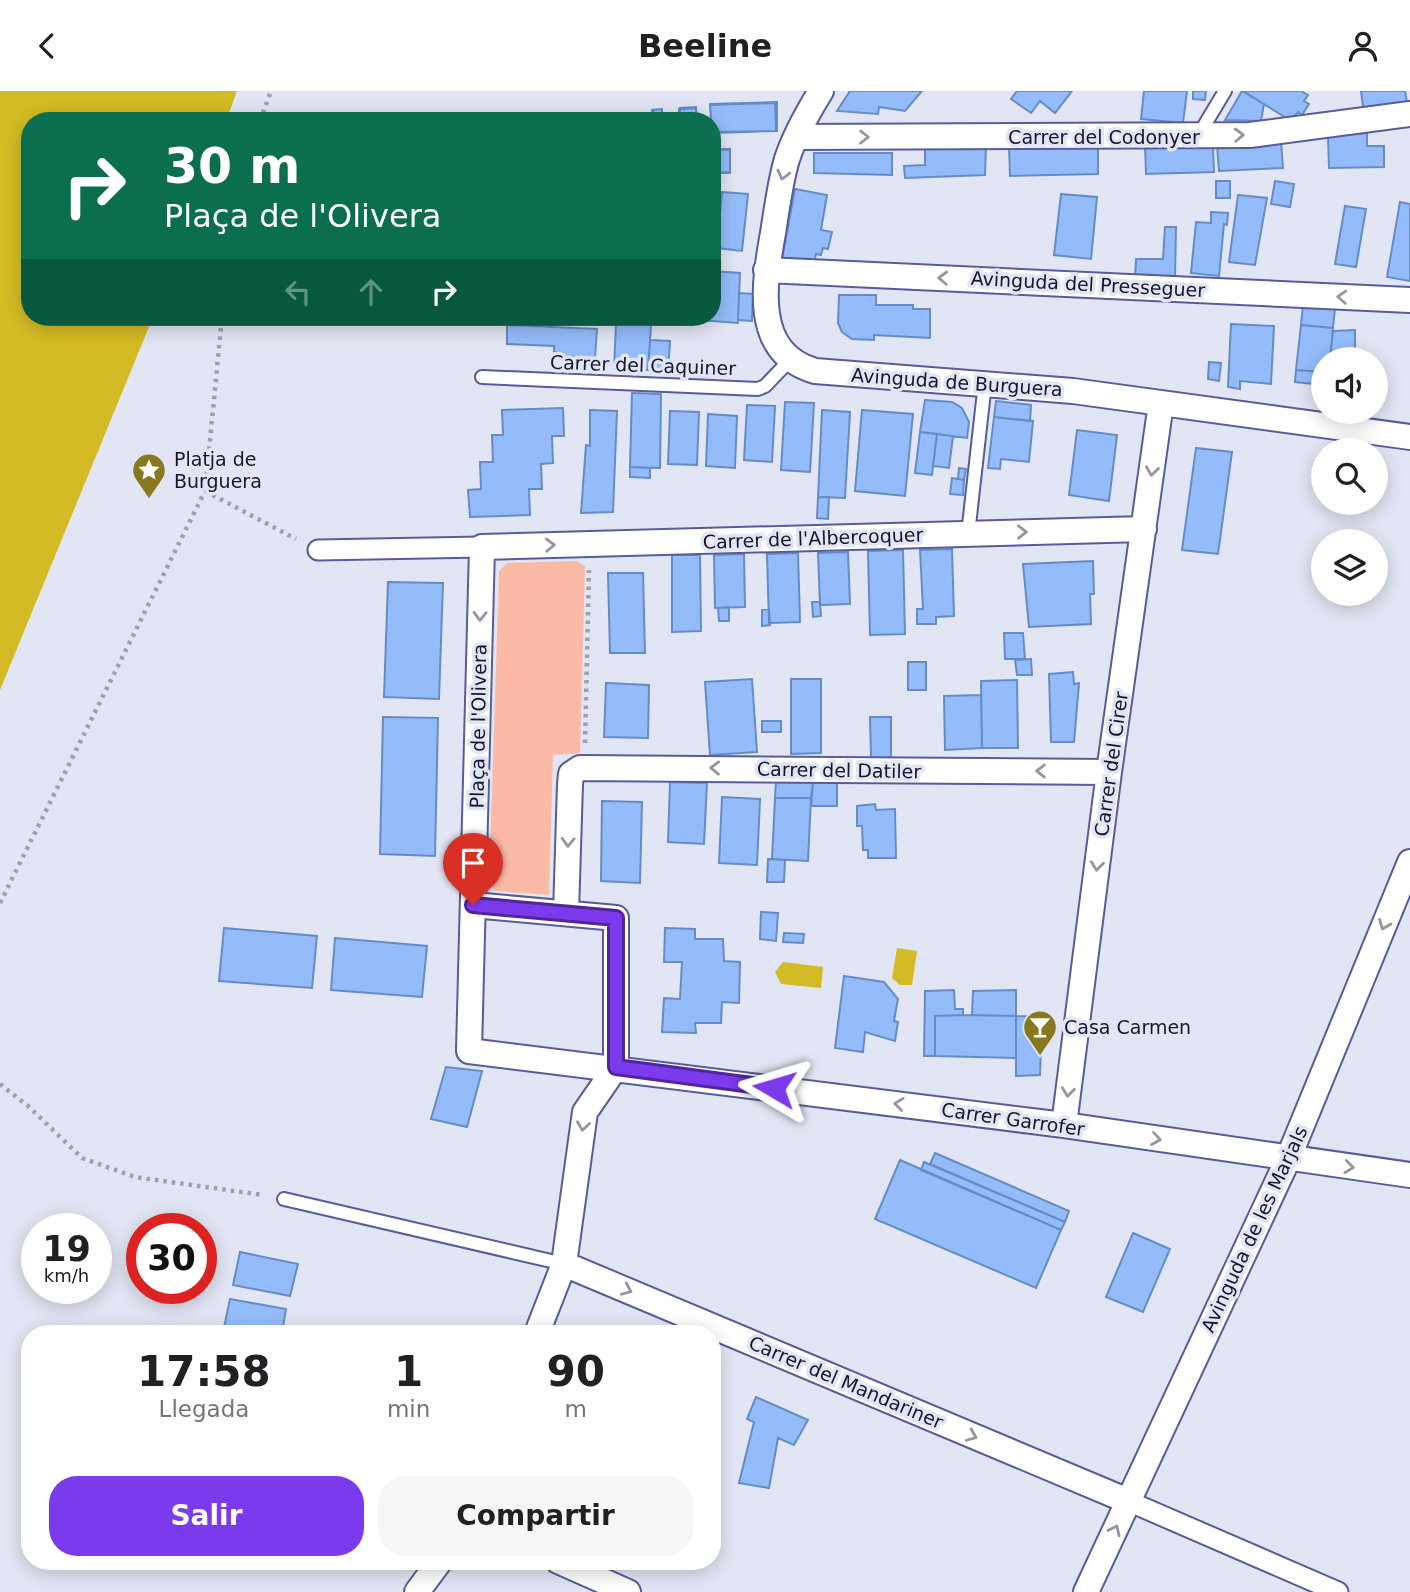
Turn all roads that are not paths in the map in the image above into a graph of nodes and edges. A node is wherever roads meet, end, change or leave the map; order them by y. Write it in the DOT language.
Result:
graph roads {
  1 [pos="821,91"];
  2 [pos="1225,91"];
  3 [pos="1410,114"];
  4 [pos="1198,136"];
  5 [pos="796,137"];
  6 [pos="766,270"];
  7 [pos="1410,300"];
  8 [pos="791,359"];
  9 [pos="482,377"];
  10 [pos="985,383"];
  11 [pos="1161,403"];
  12 [pos="1410,437"];
  13 [pos="1144,529"];
  14 [pos="968,534"];
  15 [pos="482,548"];
  16 [pos="318,550"];
  17 [pos="1109,772"];
  18 [pos="1410,862"];
  19 [pos="473,905"];
  20 [pos="566,912"];
  21 [pos="616,1067"];
  22 [pos="1064,1125"];
  23 [pos="1288,1159"];
  24 [pos="1410,1175"];
  25 [pos="284,1199"];
  26 [pos="564,1264"];
  27 [pos="540,1325"];
  28 [pos="709,1325"];
  29 [pos="721,1330"];
  30 [pos="1128,1501"];
  31 [pos="433,1570"];
  32 [pos="578,1570"];
  33 [pos="417,1592"];
  34 [pos="628,1592"];
  35 [pos="1086,1592"];
  36 [pos="1338,1592"];
  1 -- 5 [label="street"];
  2 -- 4 [label="lane"];
  4 -- 3 [label="street, Carrer del Codonyer, one-way"];
  5 -- 4 [label="street, Carrer del Codonyer, one-way"];
  5 -- 6 [label="street, one-way"];
  7 -- 6 [label="street, Avinguda del Presseguer, one-way"];
  6 -- 8 [label="street"];
  8 -- 9 [label="lane, Carrer del Caquiner"];
  8 -- 10 [label="street, Avinguda de Burguera"];
  10 -- 11 [label="street, Avinguda de Burguera"];
  10 -- 14 [label="lane"];
  11 -- 12 [label="street, Avinguda de Burguera"];
  11 -- 13 [label="street, Carrer del Cirer, one-way"];
  14 -- 13 [label="street, Carrer de l'Albercoquer, one-way"];
  13 -- 17 [label="street, Carrer del Cirer"];
  15 -- 14 [label="street, Carrer de l'Albercoquer, one-way"];
  15 -- 16 [label="street"];
  15 -- 19 [label="street, Plaça de l'Olivera, one-way"];
  17 -- 20 [label="street, Carrer del Datiler, one-way"];
  17 -- 22 [label="street, Carrer del Cirer, one-way"];
  18 -- 23 [label="street, Avinguda de les Marjals, one-way"];
  19 -- 20 [label="street"];
  19 -- 21 [label="street, Plaça de l'Olivera"];
  20 -- 21 [label="street"];
  22 -- 21 [label="street, Carrer Garrofer, one-way"];
  21 -- 26 [label="street, one-way"];
  22 -- 23 [label="street, Carrer Garrofer, one-way"];
  23 -- 24 [label="street, Carrer Garrofer, one-way"];
  23 -- 30 [label="street, Avinguda de les Marjals"];
  25 -- 26 [label="lane"];
  26 -- 27 [label="street"];
  26 -- 28 [label="street, Carrer del Mandariner, one-way"];
  29 -- 30 [label="street, Carrer del Mandariner, one-way"];
  35 -- 30 [label="street, Avinguda de les Marjals, one-way"];
  30 -- 36 [label="street"];
  31 -- 33 [label="street"];
  32 -- 34 [label="street"];
}
